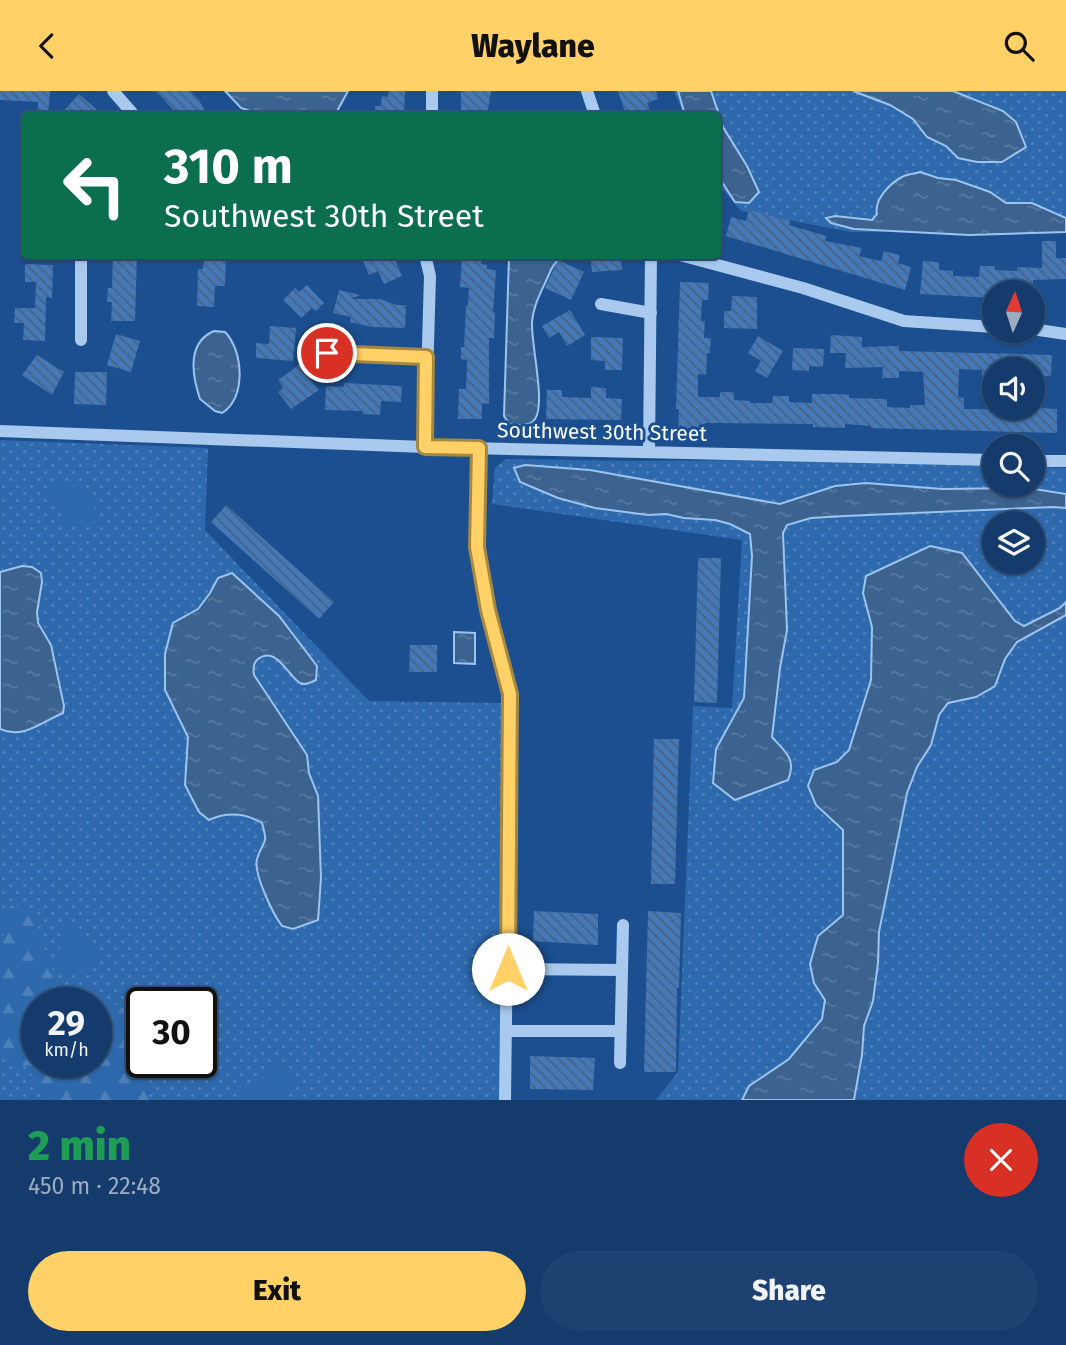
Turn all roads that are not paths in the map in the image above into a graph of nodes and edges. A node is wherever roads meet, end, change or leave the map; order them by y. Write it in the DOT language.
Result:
graph roads {
  1 [pos="113,91"];
  2 [pos="432,91"];
  3 [pos="587,91"];
  4 [pos="131,112"];
  5 [pos="432,112"];
  6 [pos="594,112"];
  7 [pos="81,259"];
  8 [pos="426,259"];
  9 [pos="651,259"];
  10 [pos="695,259"];
  11 [pos="601,304"];
  12 [pos="651,313"];
  13 [pos="982,326"];
  14 [pos="1045,331"];
  15 [pos="1066,334"];
  16 [pos="81,340"];
  17 [pos="327,353"];
  18 [pos="426,357"];
  19 [pos="0,431"];
  20 [pos="425,447"];
  21 [pos="479,448"];
  22 [pos="649,452"];
  23 [pos="982,460"];
  24 [pos="1045,461"];
  25 [pos="1066,461"];
  26 [pos="622,925"];
  27 [pos="508,969"];
  28 [pos="622,970"];
  29 [pos="508,1031"];
  30 [pos="621,1031"];
  31 [pos="620,1063"];
  32 [pos="505,1100"];
  1 -- 4 [label="street"];
  2 -- 5 [label="street"];
  3 -- 6 [label="street"];
  7 -- 16 [label="street"];
  8 -- 18 [label="street"];
  9 -- 12 [label="street"];
  10 -- 13 [label="street"];
  11 -- 12 [label="street"];
  12 -- 22 [label="street"];
  14 -- 15 [label="street"];
  17 -- 18 [label="street"];
  18 -- 20 [label="street"];
  19 -- 20 [label="street, Southwest 30th Street"];
  20 -- 21 [label="street, Southwest 30th Street"];
  21 -- 22 [label="street, Southwest 30th Street"];
  21 -- 27 [label="street"];
  22 -- 23 [label="street, Southwest 30th Street"];
  24 -- 25 [label="street"];
  26 -- 28 [label="street"];
  27 -- 28 [label="street"];
  27 -- 29 [label="street"];
  28 -- 30 [label="street"];
  29 -- 30 [label="street"];
  29 -- 32 [label="street"];
  30 -- 31 [label="street"];
}
